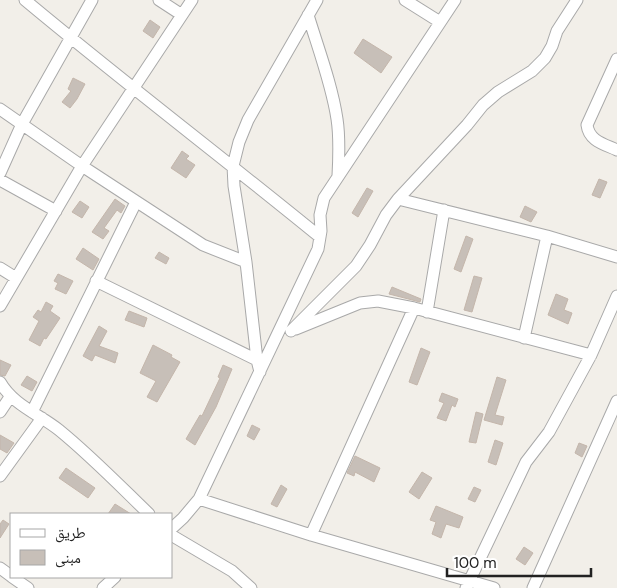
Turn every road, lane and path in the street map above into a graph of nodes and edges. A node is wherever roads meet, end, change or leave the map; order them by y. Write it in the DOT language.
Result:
graph roads {
  1 [pos="25,0"];
  2 [pos="92,0"];
  3 [pos="159,0"];
  4 [pos="192,0"];
  5 [pos="317,0"];
  6 [pos="405,0"];
  7 [pos="455,0"];
  8 [pos="577,0"];
  9 [pos="182,15"];
  10 [pos="308,15"];
  11 [pos="440,22"];
  12 [pos="71,38"];
  13 [pos="617,59"];
  14 [pos="134,89"];
  15 [pos="0,109"];
  16 [pos="22,124"];
  17 [pos="617,150"];
  18 [pos="82,166"];
  19 [pos="233,166"];
  20 [pos="0,173"];
  21 [pos="338,178"];
  22 [pos="0,180"];
  23 [pos="398,199"];
  24 [pos="136,202"];
  25 [pos="444,210"];
  26 [pos="56,211"];
  27 [pos="548,236"];
  28 [pos="320,237"];
  29 [pos="617,257"];
  30 [pos="246,262"];
  31 [pos="0,268"];
  32 [pos="16,278"];
  33 [pos="96,281"];
  34 [pos="617,296"];
  35 [pos="0,306"];
  36 [pos="414,308"];
  37 [pos="427,312"];
  38 [pos="291,331"];
  39 [pos="524,338"];
  40 [pos="276,339"];
  41 [pos="590,355"];
  42 [pos="257,360"];
  43 [pos="260,372"];
  44 [pos="0,382"];
  45 [pos="10,397"];
  46 [pos="617,402"];
  47 [pos="0,412"];
  48 [pos="32,412"];
  49 [pos="42,418"];
  50 [pos="0,476"];
  51 [pos="199,499"];
  52 [pos="148,513"];
  53 [pos="172,528"];
  54 [pos="172,535"];
  55 [pos="311,535"];
  56 [pos="15,578"];
  57 [pos="114,578"];
  58 [pos="468,585"];
  59 [pos="28,588"];
  60 [pos="103,588"];
  61 [pos="251,588"];
  62 [pos="494,588"];
  63 [pos="533,588"];
  1 -- 12 [label="street"];
  2 -- 12 [label="street"];
  3 -- 9 [label="street"];
  4 -- 9 [label="street"];
  5 -- 10 [label="street"];
  6 -- 11 [label="street"];
  7 -- 11 [label="street"];
  8 -- 23 [label="street"];
  9 -- 14 [label="street"];
  10 -- 19 [label="street"];
  10 -- 21 [label="street"];
  11 -- 21 [label="street"];
  12 -- 14 [label="street"];
  12 -- 16 [label="street"];
  13 -- 17 [label="street"];
  14 -- 18 [label="street"];
  14 -- 19 [label="street"];
  15 -- 16 [label="street"];
  16 -- 18 [label="street"];
  16 -- 20 [label="street"];
  18 -- 24 [label="street"];
  18 -- 26 [label="street"];
  19 -- 28 [label="street"];
  19 -- 30 [label="street"];
  21 -- 28 [label="street"];
  22 -- 26 [label="street"];
  23 -- 25 [label="street"];
  23 -- 38 [label="street"];
  24 -- 30 [label="street"];
  24 -- 33 [label="street"];
  25 -- 27 [label="street"];
  25 -- 37 [label="street"];
  26 -- 32 [label="street"];
  27 -- 29 [label="street"];
  27 -- 39 [label="street"];
  28 -- 40 [label="street"];
  30 -- 42 [label="street"];
  31 -- 32 [label="street"];
  32 -- 35 [label="street"];
  33 -- 42 [label="street"];
  33 -- 48 [label="street"];
  34 -- 41 [label="street"];
  36 -- 37 [label="street"];
  36 -- 38 [label="street"];
  36 -- 55 [label="street"];
  37 -- 39 [label="street"];
  38 -- 40 [label="street"];
  39 -- 41 [label="street"];
  40 -- 43 [label="street"];
  41 -- 58 [label="street"];
  42 -- 43 [label="street"];
  43 -- 51 [label="street"];
  44 -- 45 [label="street"];
  45 -- 47 [label="street"];
  45 -- 48 [label="street"];
  46 -- 63 [label="street"];
  48 -- 49 [label="street"];
  49 -- 50 [label="street"];
  49 -- 52 [label="street"];
  51 -- 53 [label="street"];
  51 -- 55 [label="street"];
  54 -- 61 [label="street"];
  55 -- 58 [label="street"];
  56 -- 59 [label="street"];
  57 -- 60 [label="street"];
  58 -- 62 [label="street"];
}
